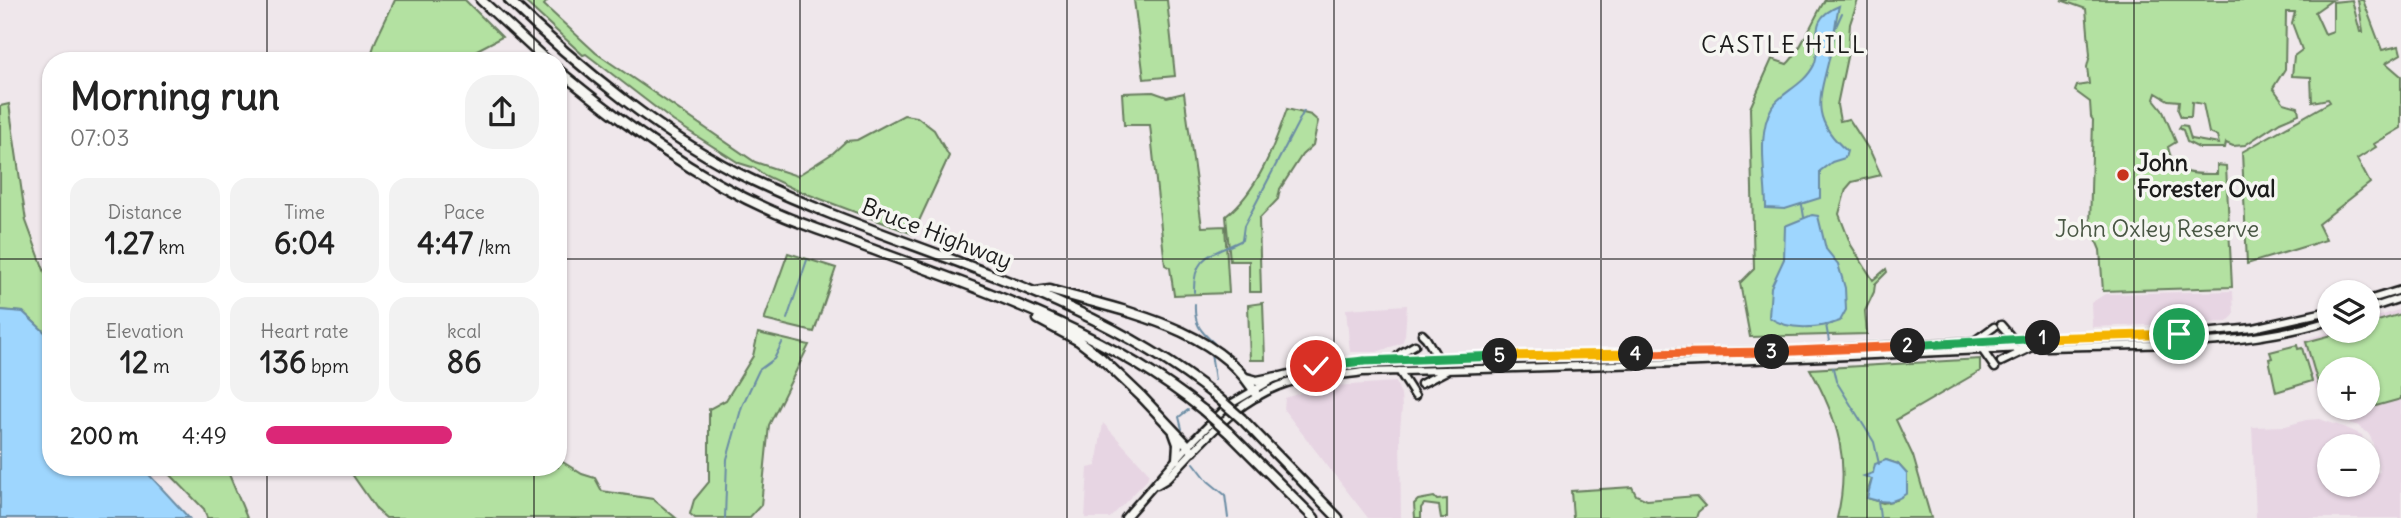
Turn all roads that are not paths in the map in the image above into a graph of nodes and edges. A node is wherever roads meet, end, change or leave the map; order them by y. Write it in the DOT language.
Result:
graph roads {
  1 [pos="481,0"];
  2 [pos="509,0"];
  3 [pos="537,52"];
  4 [pos="567,78"];
  5 [pos="2401,290"];
  6 [pos="1035,292"];
  7 [pos="999,296"];
  8 [pos="2380,296"];
  9 [pos="2401,298"];
  10 [pos="2380,305"];
  11 [pos="2317,314"];
  12 [pos="2317,324"];
  13 [pos="1422,334"];
  14 [pos="2013,340"];
  15 [pos="1973,342"];
  16 [pos="1415,345"];
  17 [pos="2029,348"];
  18 [pos="1983,351"];
  19 [pos="1438,358"];
  20 [pos="1394,360"];
  21 [pos="1450,369"];
  22 [pos="1399,371"];
  23 [pos="1277,377"];
  24 [pos="1246,378"];
  25 [pos="1421,384"];
  26 [pos="1256,392"];
  27 [pos="1415,396"];
  28 [pos="1174,432"];
  29 [pos="1191,448"];
  30 [pos="1177,459"];
  31 [pos="1155,486"];
  32 [pos="1125,518"];
  33 [pos="1314,518"];
  34 [pos="1338,518"];
  1 -- 3 [label="highway"];
  2 -- 6 [label="highway, Bruce Highway"];
  4 -- 7 [label="highway, Bruce Highway"];
  5 -- 8 [label="main road"];
  6 -- 24 [label="highway"];
  6 -- 34 [label="highway, Bruce Highway, bridge"];
  7 -- 28 [label="highway"];
  7 -- 33 [label="highway, Bruce Highway, bridge"];
  9 -- 10 [label="main road"];
  11 -- 14 [label="main road"];
  12 -- 17 [label="main road"];
  13 -- 19 [label="main road"];
  14 -- 15 [label="main road"];
  14 -- 15 [label="main road"];
  15 -- 19 [label="main road"];
  16 -- 20 [label="main road"];
  17 -- 18 [label="main road"];
  17 -- 18 [label="main road"];
  18 -- 21 [label="main road"];
  19 -- 20 [label="main road"];
  20 -- 23 [label="main road"];
  21 -- 22 [label="main road"];
  21 -- 25 [label="main road"];
  22 -- 26 [label="main road"];
  22 -- 27 [label="main road"];
  23 -- 24 [label="highway"];
  23 -- 26 [label="main road"];
  24 -- 26 [label="highway"];
  26 -- 29 [label="main road"];
  28 -- 29 [label="highway"];
  28 -- 30 [label="highway"];
  29 -- 30 [label="main road"];
  29 -- 31 [label="main road"];
  30 -- 31 [label="main road"];
  31 -- 32 [label="main road"];
}
